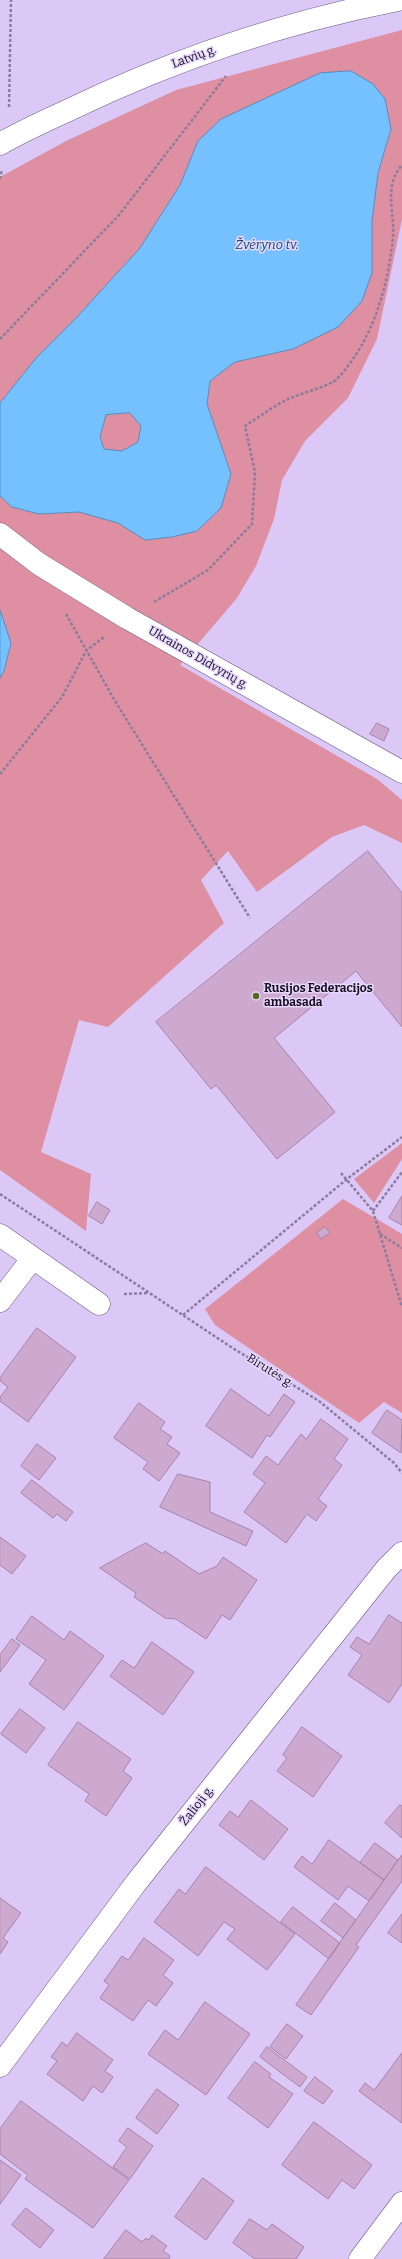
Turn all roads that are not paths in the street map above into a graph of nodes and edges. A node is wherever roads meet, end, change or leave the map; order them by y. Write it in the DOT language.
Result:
graph roads {
  1 [pos="398,0"];
  2 [pos="4,142"];
  3 [pos="0,534"];
  4 [pos="402,772"];
  5 [pos="0,1235"];
  6 [pos="32,1259"];
  7 [pos="0,1301"];
  8 [pos="99,1304"];
  9 [pos="402,1553"];
  10 [pos="0,2066"];
  11 [pos="402,2203"];
  12 [pos="360,2259"];
  1 -- 2 [label="street, Latvių g."];
  3 -- 4 [label="street, Ukrainos Didvyrių g."];
  5 -- 6 [label="street"];
  6 -- 7 [label="street"];
  6 -- 8 [label="street"];
  9 -- 10 [label="street, Žalioji g."];
  11 -- 12 [label="street"];
}
